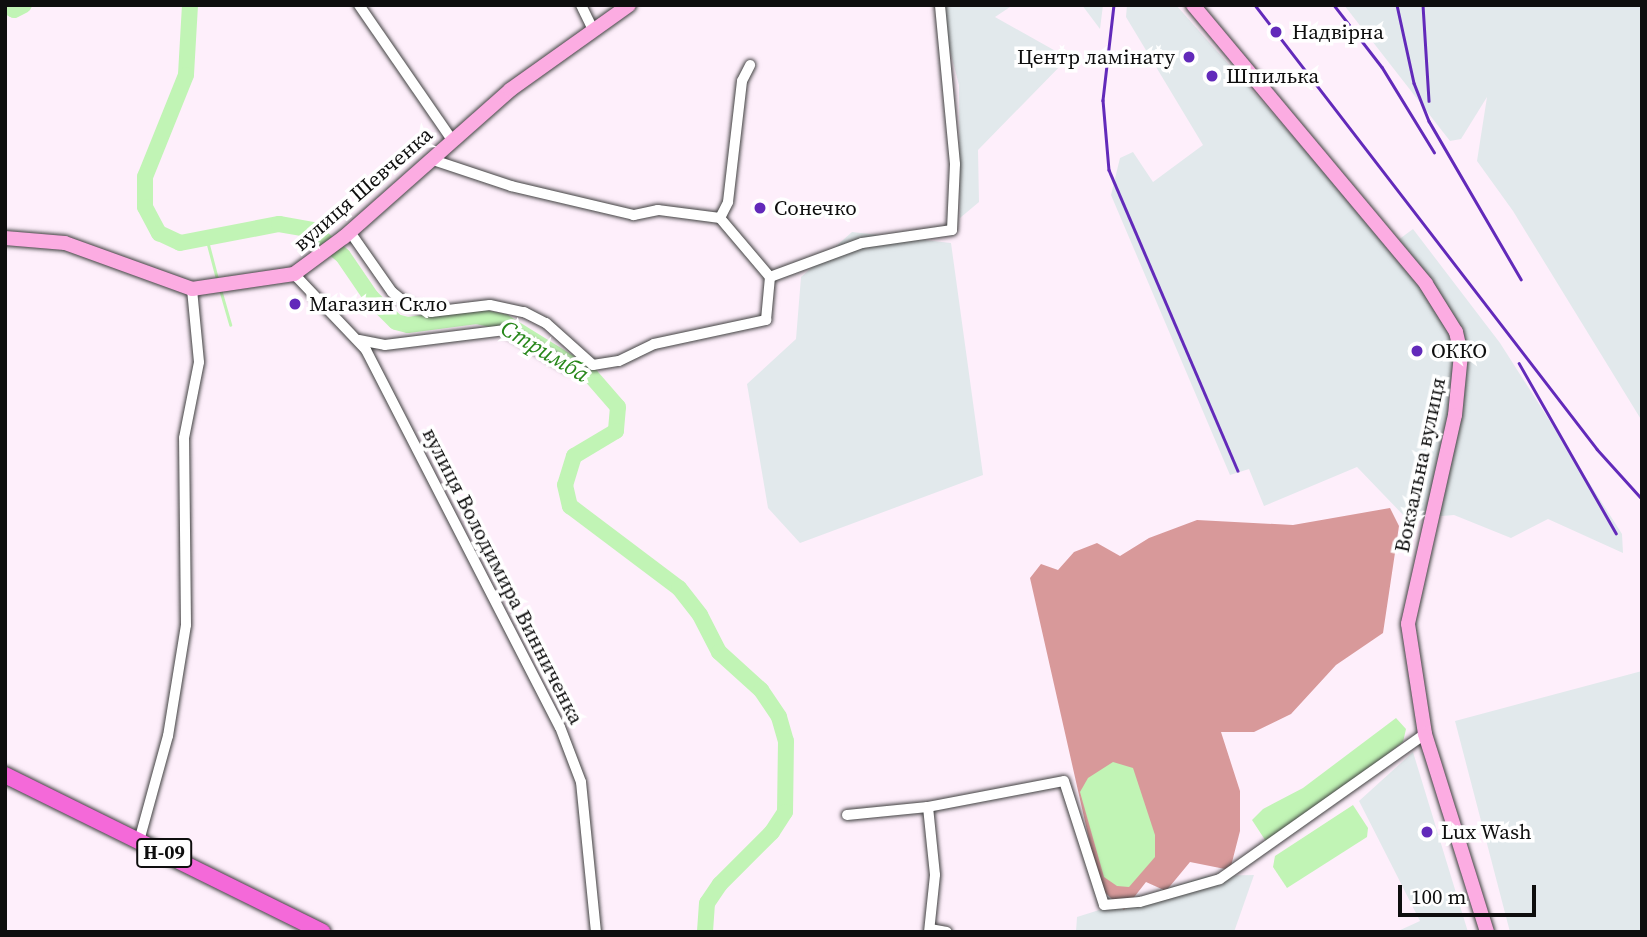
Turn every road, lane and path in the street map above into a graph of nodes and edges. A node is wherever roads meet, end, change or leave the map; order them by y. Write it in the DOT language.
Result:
graph roads {
  1 [pos="359,5"];
  2 [pos="581,5"];
  3 [pos="629,5"];
  4 [pos="940,5"];
  5 [pos="1193,5"];
  6 [pos="592,28"];
  7 [pos="750,65"];
  8 [pos="452,140"];
  9 [pos="430,159"];
  10 [pos="720,218"];
  11 [pos="347,234"];
  12 [pos="5,238"];
  13 [pos="293,274"];
  14 [pos="770,277"];
  15 [pos="192,289"];
  16 [pos="358,340"];
  17 [pos="570,368"];
  18 [pos="1425,734"];
  19 [pos="5,775"];
  20 [pos="928,807"];
  21 [pos="847,815"];
  22 [pos="139,841"];
  23 [pos="930,930"];
  24 [pos="322,932"];
  25 [pos="596,932"];
  26 [pos="947,932"];
  27 [pos="1487,932"];
  1 -- 8 [label="street"];
  2 -- 6 [label="street"];
  3 -- 6 [label="main road, вулиця Шевченка"];
  4 -- 14 [label="street"];
  5 -- 18 [label="main road, Вокзальна вулиця"];
  6 -- 8 [label="main road, вулиця Шевченка"];
  7 -- 10 [label="street"];
  8 -- 9 [label="main road, вулиця Шевченка"];
  9 -- 10 [label="street"];
  9 -- 11 [label="main road, вулиця Шевченка"];
  10 -- 14 [label="street"];
  11 -- 13 [label="main road, вулиця Шевченка"];
  11 -- 14 [label="street"];
  12 -- 15 [label="main road, вулиця Шевченка"];
  13 -- 15 [label="main road, вулиця Шевченка"];
  13 -- 16 [label="street, вулиця Володимира Винниченка"];
  15 -- 22 [label="street"];
  16 -- 17 [label="street"];
  16 -- 25 [label="street, вулиця Володимира Винниченка"];
  18 -- 20 [label="street"];
  18 -- 27 [label="main road, Вокзальна вулиця"];
  19 -- 22 [label="main road, Н-09"];
  20 -- 21 [label="street"];
  20 -- 23 [label="street"];
  22 -- 24 [label="main road, Н-09"];
  23 -- 26 [label="street"];
}
